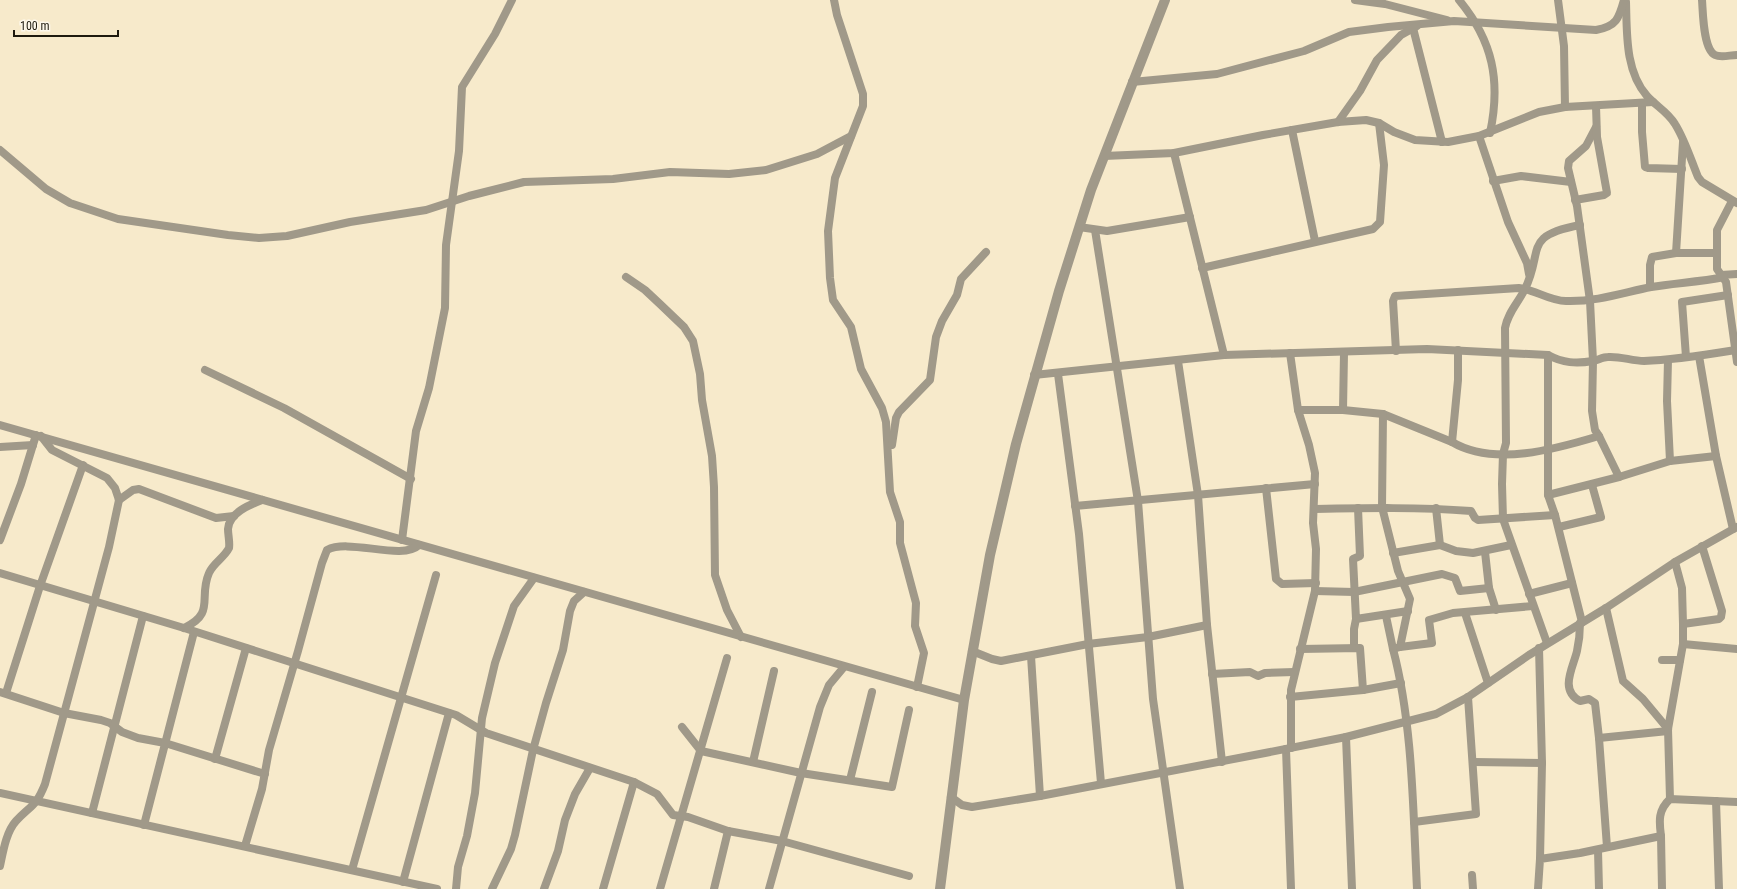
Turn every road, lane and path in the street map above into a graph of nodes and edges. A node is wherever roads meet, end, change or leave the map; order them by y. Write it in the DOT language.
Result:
graph roads {
  1 [pos="512,0"];
  2 [pos="834,0"];
  3 [pos="1165,0"];
  4 [pos="1355,0"];
  5 [pos="1459,0"];
  6 [pos="1558,0"];
  7 [pos="1625,0"];
  8 [pos="1702,0"];
  9 [pos="1454,21"];
  10 [pos="1421,24"];
  11 [pos="1475,24"];
  12 [pos="1413,28"];
  13 [pos="1562,29"];
  14 [pos="1737,55"];
  15 [pos="1132,82"];
  16 [pos="1653,102"];
  17 [pos="1642,103"];
  18 [pos="1596,106"];
  19 [pos="1565,107"];
  20 [pos="1338,122"];
  21 [pos="1379,123"];
  22 [pos="1596,127"];
  23 [pos="1292,130"];
  24 [pos="1490,133"];
  25 [pos="851,136"];
  26 [pos="1478,136"];
  27 [pos="1683,139"];
  28 [pos="1442,142"];
  29 [pos="0,150"];
  30 [pos="1174,153"];
  31 [pos="1104,156"];
  32 [pos="1682,169"];
  33 [pos="1493,181"];
  34 [pos="1571,182"];
  35 [pos="1575,200"];
  36 [pos="453,202"];
  37 [pos="1734,202"];
  38 [pos="1190,217"];
  39 [pos="1580,225"];
  40 [pos="1078,227"];
  41 [pos="1095,230"];
  42 [pos="1315,241"];
  43 [pos="986,252"];
  44 [pos="1676,253"];
  45 [pos="1717,253"];
  46 [pos="1202,268"];
  47 [pos="1737,274"];
  48 [pos="1530,275"];
  49 [pos="1723,276"];
  50 [pos="626,277"];
  51 [pos="1650,288"];
  52 [pos="1526,289"];
  53 [pos="1728,295"];
  54 [pos="1590,301"];
  55 [pos="1733,304"];
  56 [pos="1458,350"];
  57 [pos="1736,350"];
  58 [pos="1396,351"];
  59 [pos="1344,352"];
  60 [pos="1504,352"];
  61 [pos="1290,353"];
  62 [pos="1224,355"];
  63 [pos="1548,355"];
  64 [pos="1699,356"];
  65 [pos="1686,357"];
  66 [pos="1668,360"];
  67 [pos="1178,361"];
  68 [pos="1593,361"];
  69 [pos="1737,362"];
  70 [pos="1116,366"];
  71 [pos="205,370"];
  72 [pos="1058,374"];
  73 [pos="1034,375"];
  74 [pos="1298,410"];
  75 [pos="1343,410"];
  76 [pos="1383,414"];
  77 [pos="0,425"];
  78 [pos="38,436"];
  79 [pos="1599,436"];
  80 [pos="1452,442"];
  81 [pos="33,445"];
  82 [pos="0,447"];
  83 [pos="1548,451"];
  84 [pos="1503,454"];
  85 [pos="889,455"];
  86 [pos="1716,456"];
  87 [pos="1670,461"];
  88 [pos="83,465"];
  89 [pos="1619,477"];
  90 [pos="411,479"];
  91 [pos="1315,484"];
  92 [pos="1592,485"];
  93 [pos="1266,488"];
  94 [pos="1198,495"];
  95 [pos="1548,495"];
  96 [pos="119,500"];
  97 [pos="262,500"];
  98 [pos="1138,501"];
  99 [pos="1075,506"];
  100 [pos="1382,507"];
  101 [pos="1358,508"];
  102 [pos="1436,508"];
  103 [pos="1315,509"];
  104 [pos="1555,515"];
  105 [pos="234,516"];
  106 [pos="1503,519"];
  107 [pos="1559,527"];
  108 [pos="1735,528"];
  109 [pos="0,540"];
  110 [pos="402,540"];
  111 [pos="419,545"];
  112 [pos="1440,545"];
  113 [pos="1511,545"];
  114 [pos="1702,546"];
  115 [pos="1485,552"];
  116 [pos="1393,553"];
  117 [pos="1675,562"];
  118 [pos="0,573"];
  119 [pos="436,575"];
  120 [pos="534,578"];
  121 [pos="1403,581"];
  122 [pos="1572,583"];
  123 [pos="40,586"];
  124 [pos="1316,587"];
  125 [pos="1489,588"];
  126 [pos="584,592"];
  127 [pos="1354,592"];
  128 [pos="1529,594"];
  129 [pos="93,602"];
  130 [pos="1533,606"];
  131 [pos="1606,608"];
  132 [pos="1496,610"];
  133 [pos="1408,611"];
  134 [pos="1465,613"];
  135 [pos="143,616"];
  136 [pos="1386,616"];
  137 [pos="1356,619"];
  138 [pos="1581,622"];
  139 [pos="1683,624"];
  140 [pos="1207,625"];
  141 [pos="184,628"];
  142 [pos="194,632"];
  143 [pos="1148,637"];
  144 [pos="741,638"];
  145 [pos="1547,643"];
  146 [pos="1088,644"];
  147 [pos="1682,644"];
  148 [pos="1354,647"];
  149 [pos="246,648"];
  150 [pos="1396,648"];
  151 [pos="1539,648"];
  152 [pos="1300,649"];
  153 [pos="1737,649"];
  154 [pos="972,651"];
  155 [pos="1031,656"];
  156 [pos="727,658"];
  157 [pos="1662,660"];
  158 [pos="1680,660"];
  159 [pos="294,664"];
  160 [pos="844,667"];
  161 [pos="774,671"];
  162 [pos="1294,672"];
  163 [pos="1212,674"];
  164 [pos="1401,683"];
  165 [pos="1488,683"];
  166 [pos="917,687"];
  167 [pos="1363,690"];
  168 [pos="3,692"];
  169 [pos="872,692"];
  170 [pos="1290,697"];
  171 [pos="1468,697"];
  172 [pos="401,699"];
  173 [pos="964,700"];
  174 [pos="909,710"];
  175 [pos="64,713"];
  176 [pos="449,713"];
  177 [pos="1406,720"];
  178 [pos="114,727"];
  179 [pos="682,727"];
  180 [pos="480,730"];
  181 [pos="1668,730"];
  182 [pos="1346,737"];
  183 [pos="1599,738"];
  184 [pos="165,743"];
  185 [pos="1288,748"];
  186 [pos="533,750"];
  187 [pos="700,750"];
  188 [pos="215,759"];
  189 [pos="753,762"];
  190 [pos="1222,762"];
  191 [pos="1474,762"];
  192 [pos="1542,763"];
  193 [pos="590,768"];
  194 [pos="1163,772"];
  195 [pos="801,773"];
  196 [pos="265,774"];
  197 [pos="850,780"];
  198 [pos="634,782"];
  199 [pos="1101,783"];
  200 [pos="0,793"];
  201 [pos="1040,796"];
  202 [pos="951,797"];
  203 [pos="1670,799"];
  204 [pos="39,800"];
  205 [pos="1716,801"];
  206 [pos="1737,802"];
  207 [pos="92,812"];
  208 [pos="681,816"];
  209 [pos="1414,822"];
  210 [pos="144,825"];
  211 [pos="728,831"];
  212 [pos="1661,836"];
  213 [pos="782,842"];
  214 [pos="245,846"];
  215 [pos="1607,847"];
  216 [pos="1598,850"];
  217 [pos="1540,859"];
  218 [pos="0,866"];
  219 [pos="352,870"];
  220 [pos="1472,875"];
  221 [pos="909,876"];
  222 [pos="403,882"];
  223 [pos="411,886"];
  224 [pos="437,889"];
  225 [pos="456,889"];
  226 [pos="492,889"];
  227 [pos="544,889"];
  228 [pos="603,889"];
  229 [pos="660,889"];
  230 [pos="714,889"];
  231 [pos="769,889"];
  232 [pos="940,889"];
  233 [pos="1180,889"];
  234 [pos="1291,889"];
  235 [pos="1352,889"];
  236 [pos="1417,889"];
  237 [pos="1473,889"];
  238 [pos="1538,889"];
  239 [pos="1599,889"];
  240 [pos="1662,889"];
  241 [pos="1719,889"];
  1 -- 36 [label="street"];
  2 -- 25 [label="street"];
  3 -- 15 [label="street"];
  4 -- 9 [label="street"];
  5 -- 11 [label="street"];
  6 -- 13 [label="street"];
  7 -- 13 [label="street"];
  7 -- 16 [label="street"];
  8 -- 14 [label="street"];
  9 -- 10 [label="street"];
  9 -- 11 [label="street"];
  10 -- 12 [label="street"];
  10 -- 15 [label="street"];
  11 -- 13 [label="street"];
  11 -- 24 [label="street"];
  12 -- 20 [label="street"];
  12 -- 28 [label="street"];
  13 -- 19 [label="street"];
  15 -- 31 [label="street"];
  16 -- 17 [label="street"];
  16 -- 27 [label="street"];
  17 -- 18 [label="street"];
  17 -- 32 [label="street"];
  18 -- 19 [label="street"];
  18 -- 22 [label="street"];
  19 -- 24 [label="street"];
  20 -- 21 [label="street"];
  20 -- 23 [label="street"];
  21 -- 28 [label="street"];
  21 -- 42 [label="street"];
  22 -- 34 [label="street"];
  22 -- 35 [label="street"];
  23 -- 30 [label="street"];
  23 -- 42 [label="street"];
  24 -- 26 [label="street"];
  25 -- 36 [label="street"];
  25 -- 85 [label="street"];
  26 -- 28 [label="street"];
  26 -- 33 [label="street"];
  27 -- 32 [label="street"];
  27 -- 37 [label="street"];
  29 -- 36 [label="street"];
  30 -- 31 [label="street"];
  30 -- 38 [label="street"];
  31 -- 40 [label="street"];
  32 -- 44 [label="street"];
  33 -- 34 [label="street"];
  33 -- 48 [label="street"];
  34 -- 35 [label="street"];
  35 -- 39 [label="street"];
  36 -- 90 [label="street"];
  37 -- 45 [label="street"];
  38 -- 41 [label="street"];
  38 -- 46 [label="street"];
  39 -- 48 [label="street"];
  39 -- 54 [label="street"];
  40 -- 41 [label="street"];
  40 -- 73 [label="street"];
  41 -- 70 [label="street"];
  42 -- 46 [label="street"];
  43 -- 85 [label="street"];
  44 -- 45 [label="street"];
  44 -- 51 [label="street"];
  45 -- 49 [label="street"];
  46 -- 62 [label="street"];
  47 -- 49 [label="street"];
  48 -- 52 [label="street"];
  49 -- 51 [label="street"];
  49 -- 53 [label="street"];
  50 -- 144 [label="street"];
  51 -- 54 [label="street"];
  52 -- 54 [label="street"];
  52 -- 58 [label="street"];
  52 -- 60 [label="street"];
  53 -- 55 [label="street"];
  53 -- 65 [label="street"];
  54 -- 68 [label="street"];
  55 -- 57 [label="street"];
  56 -- 58 [label="street"];
  56 -- 60 [label="street"];
  56 -- 80 [label="street"];
  57 -- 64 [label="street"];
  57 -- 69 [label="street"];
  58 -- 59 [label="street"];
  59 -- 61 [label="street"];
  59 -- 75 [label="street"];
  60 -- 63 [label="street"];
  60 -- 84 [label="street"];
  61 -- 62 [label="street"];
  61 -- 74 [label="street"];
  62 -- 67 [label="street"];
  63 -- 68 [label="street"];
  63 -- 83 [label="street"];
  64 -- 65 [label="street"];
  64 -- 86 [label="street"];
  65 -- 66 [label="street"];
  66 -- 68 [label="street"];
  66 -- 87 [label="street"];
  67 -- 70 [label="street"];
  67 -- 94 [label="street"];
  68 -- 79 [label="street"];
  70 -- 72 [label="street"];
  70 -- 98 [label="street"];
  71 -- 90 [label="street"];
  72 -- 73 [label="street"];
  72 -- 99 [label="street"];
  73 -- 154 [label="street"];
  74 -- 75 [label="street"];
  74 -- 91 [label="street"];
  75 -- 76 [label="street"];
  76 -- 80 [label="street"];
  76 -- 100 [label="street"];
  77 -- 78 [label="street"];
  78 -- 81 [label="street"];
  78 -- 88 [label="street"];
  78 -- 97 [label="street"];
  79 -- 83 [label="street"];
  79 -- 89 [label="street"];
  80 -- 84 [label="street"];
  81 -- 82 [label="street"];
  81 -- 109 [label="street"];
  83 -- 84 [label="street"];
  83 -- 95 [label="street"];
  84 -- 106 [label="street"];
  85 -- 166 [label="street"];
  86 -- 87 [label="street"];
  86 -- 108 [label="street"];
  87 -- 89 [label="street"];
  88 -- 96 [label="street"];
  88 -- 123 [label="street"];
  89 -- 92 [label="street"];
  90 -- 110 [label="street"];
  91 -- 93 [label="street"];
  91 -- 103 [label="street"];
  92 -- 95 [label="street"];
  92 -- 107 [label="street"];
  93 -- 94 [label="street"];
  93 -- 124 [label="street"];
  94 -- 98 [label="street"];
  94 -- 140 [label="street"];
  95 -- 104 [label="street"];
  96 -- 105 [label="street"];
  96 -- 129 [label="street"];
  97 -- 105 [label="street"];
  97 -- 110 [label="street"];
  98 -- 99 [label="street"];
  98 -- 143 [label="street"];
  99 -- 146 [label="street"];
  100 -- 101 [label="street"];
  100 -- 102 [label="street"];
  100 -- 116 [label="street"];
  101 -- 103 [label="street"];
  101 -- 127 [label="street"];
  102 -- 106 [label="street"];
  102 -- 112 [label="street"];
  103 -- 124 [label="street"];
  104 -- 106 [label="street"];
  104 -- 107 [label="street"];
  105 -- 141 [label="street"];
  106 -- 113 [label="street"];
  107 -- 122 [label="street"];
  108 -- 114 [label="street"];
  110 -- 111 [label="street"];
  111 -- 120 [label="street"];
  111 -- 159 [label="street"];
  112 -- 115 [label="street"];
  112 -- 116 [label="street"];
  113 -- 115 [label="street"];
  113 -- 128 [label="street"];
  114 -- 117 [label="street"];
  114 -- 139 [label="street"];
  115 -- 125 [label="street"];
  116 -- 121 [label="street"];
  117 -- 131 [label="street"];
  117 -- 139 [label="street"];
  118 -- 123 [label="street"];
  119 -- 172 [label="street"];
  120 -- 126 [label="street"];
  120 -- 180 [label="street"];
  121 -- 125 [label="street"];
  121 -- 127 [label="street"];
  121 -- 133 [label="street"];
  122 -- 128 [label="street"];
  122 -- 138 [label="street"];
  123 -- 129 [label="street"];
  123 -- 168 [label="street"];
  124 -- 127 [label="street"];
  124 -- 152 [label="street"];
  125 -- 132 [label="street"];
  126 -- 144 [label="street"];
  126 -- 186 [label="street"];
  127 -- 137 [label="street"];
  128 -- 130 [label="street"];
  129 -- 135 [label="street"];
  129 -- 175 [label="street"];
  130 -- 132 [label="street"];
  130 -- 145 [label="street"];
  131 -- 138 [label="street"];
  131 -- 181 [label="street"];
  132 -- 134 [label="street"];
  133 -- 136 [label="street"];
  133 -- 150 [label="street"];
  134 -- 150 [label="street"];
  134 -- 165 [label="street"];
  135 -- 141 [label="street"];
  135 -- 178 [label="street"];
  136 -- 137 [label="street"];
  136 -- 150 [label="street"];
  137 -- 148 [label="street"];
  138 -- 145 [label="street"];
  138 -- 183 [label="street"];
  139 -- 147 [label="street"];
  140 -- 143 [label="street"];
  140 -- 163 [label="street"];
  141 -- 142 [label="street"];
  142 -- 149 [label="street"];
  142 -- 184 [label="street"];
  143 -- 146 [label="street"];
  143 -- 194 [label="street"];
  144 -- 160 [label="street"];
  145 -- 151 [label="street"];
  146 -- 155 [label="street"];
  146 -- 199 [label="street"];
  147 -- 153 [label="street"];
  147 -- 158 [label="street"];
  148 -- 152 [label="street"];
  148 -- 167 [label="street"];
  149 -- 159 [label="street"];
  149 -- 188 [label="street"];
  150 -- 164 [label="street"];
  151 -- 165 [label="street"];
  151 -- 192 [label="street"];
  152 -- 162 [label="street"];
  154 -- 155 [label="street"];
  154 -- 173 [label="street"];
  155 -- 201 [label="street"];
  156 -- 187 [label="street"];
  157 -- 158 [label="street"];
  158 -- 181 [label="street"];
  159 -- 172 [label="street"];
  159 -- 196 [label="street"];
  160 -- 166 [label="street"];
  160 -- 195 [label="street"];
  161 -- 189 [label="street"];
  162 -- 163 [label="street"];
  162 -- 170 [label="street"];
  163 -- 190 [label="street"];
  164 -- 167 [label="street"];
  164 -- 177 [label="street"];
  165 -- 171 [label="street"];
  166 -- 173 [label="street"];
  167 -- 170 [label="street"];
  168 -- 175 [label="street"];
  169 -- 197 [label="street"];
  170 -- 185 [label="street"];
  171 -- 177 [label="street"];
  171 -- 191 [label="street"];
  172 -- 176 [label="street"];
  172 -- 219 [label="street"];
  173 -- 202 [label="street"];
  174 -- 197 [label="street"];
  175 -- 178 [label="street"];
  175 -- 204 [label="street"];
  176 -- 180 [label="street"];
  176 -- 222 [label="street"];
  177 -- 182 [label="street"];
  177 -- 209 [label="street"];
  178 -- 184 [label="street"];
  178 -- 207 [label="street"];
  179 -- 187 [label="street"];
  180 -- 186 [label="street"];
  180 -- 225 [label="street"];
  181 -- 183 [label="street"];
  181 -- 203 [label="street"];
  182 -- 185 [label="street"];
  182 -- 235 [label="street"];
  183 -- 215 [label="street"];
  184 -- 188 [label="street"];
  184 -- 210 [label="street"];
  185 -- 190 [label="street"];
  185 -- 234 [label="street"];
  186 -- 193 [label="street"];
  186 -- 226 [label="street"];
  187 -- 189 [label="street"];
  187 -- 208 [label="street"];
  188 -- 196 [label="street"];
  189 -- 195 [label="street"];
  190 -- 194 [label="street"];
  191 -- 192 [label="street"];
  191 -- 209 [label="street"];
  192 -- 217 [label="street"];
  193 -- 198 [label="street"];
  193 -- 227 [label="street"];
  194 -- 199 [label="street"];
  194 -- 233 [label="street"];
  195 -- 197 [label="street"];
  195 -- 213 [label="street"];
  196 -- 214 [label="street"];
  198 -- 208 [label="street"];
  198 -- 228 [label="street"];
  199 -- 201 [label="street"];
  200 -- 204 [label="street"];
  201 -- 202 [label="street"];
  202 -- 232 [label="street"];
  203 -- 205 [label="street"];
  203 -- 212 [label="street"];
  204 -- 207 [label="street"];
  204 -- 218 [label="street"];
  205 -- 206 [label="street"];
  205 -- 241 [label="street"];
  207 -- 210 [label="street"];
  208 -- 211 [label="street"];
  208 -- 229 [label="street"];
  209 -- 236 [label="street"];
  210 -- 214 [label="street"];
  211 -- 213 [label="street"];
  211 -- 230 [label="street"];
  212 -- 215 [label="street"];
  212 -- 240 [label="street"];
  213 -- 221 [label="street"];
  213 -- 231 [label="street"];
  214 -- 219 [label="street"];
  215 -- 216 [label="street"];
  216 -- 217 [label="street"];
  216 -- 239 [label="street"];
  217 -- 238 [label="street"];
  219 -- 222 [label="street"];
  220 -- 237 [label="street"];
  222 -- 223 [label="street"];
  223 -- 224 [label="street"];
}
